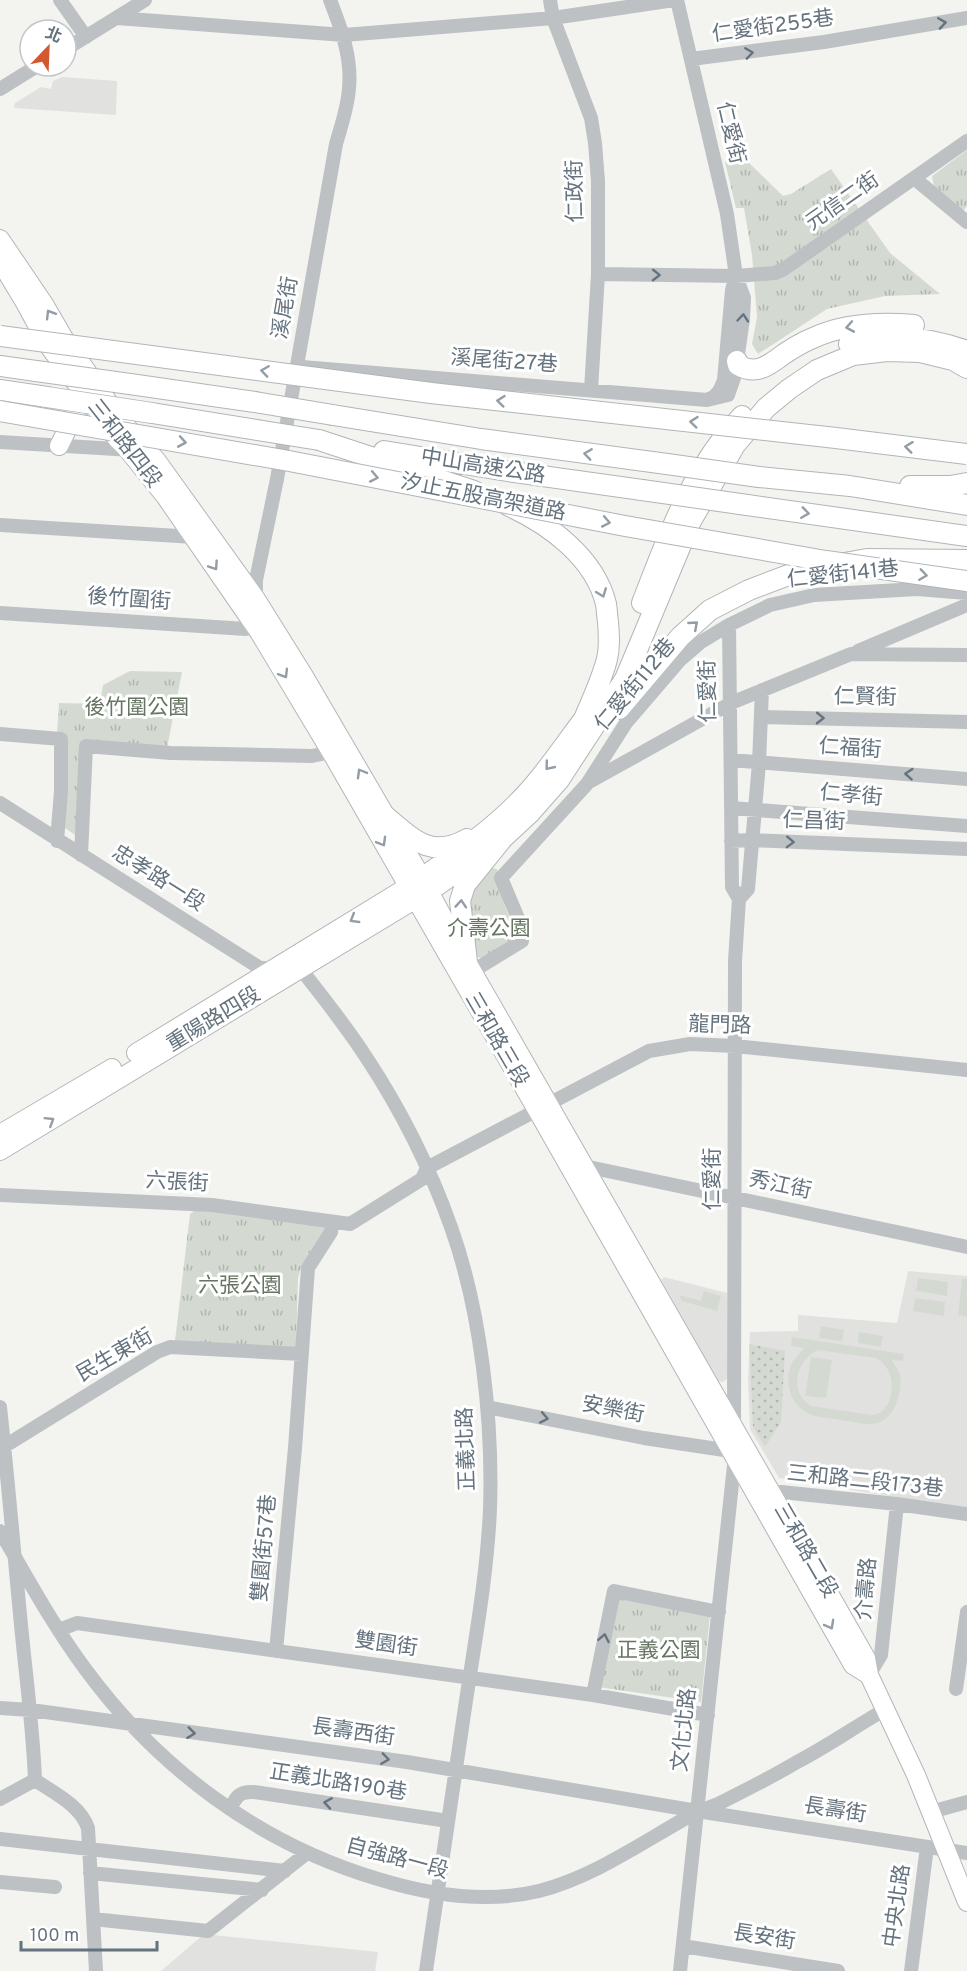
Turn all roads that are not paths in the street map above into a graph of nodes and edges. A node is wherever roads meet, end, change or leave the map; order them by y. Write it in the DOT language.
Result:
graph roads {
  1 [pos="60,0"];
  2 [pos="145,0"];
  3 [pos="330,0"];
  4 [pos="550,0"];
  5 [pos="675,0"];
  6 [pos="117,18"];
  7 [pos="553,18"];
  8 [pos="967,18"];
  9 [pos="344,35"];
  10 [pos="86,37"];
  11 [pos="78,42"];
  12 [pos="691,59"];
  13 [pos="18,78"];
  14 [pos="0,89"];
  15 [pos="967,141"];
  16 [pos="914,178"];
  17 [pos="967,222"];
  18 [pos="0,239"];
  19 [pos="0,261"];
  20 [pos="598,274"];
  21 [pos="736,276"];
  22 [pos="0,327"];
  23 [pos="41,333"];
  24 [pos="0,336"];
  25 [pos="967,345"];
  26 [pos="967,351"];
  27 [pos="737,361"];
  28 [pos="0,366"];
  29 [pos="297,367"];
  30 [pos="967,368"];
  31 [pos="0,390"];
  32 [pos="591,390"];
  33 [pos="84,395"];
  34 [pos="707,400"];
  35 [pos="0,411"];
  36 [pos="319,440"];
  37 [pos="0,442"];
  38 [pos="59,446"];
  39 [pos="128,450"];
  40 [pos="149,451"];
  41 [pos="967,454"];
  42 [pos="967,483"];
  43 [pos="850,486"];
  44 [pos="967,505"];
  45 [pos="0,525"];
  46 [pos="967,536"];
  47 [pos="194,537"];
  48 [pos="967,560"];
  49 [pos="967,581"];
  50 [pos="967,593"];
  51 [pos="256,599"];
  52 [pos="967,606"];
  53 [pos="0,612"];
  54 [pos="252,624"];
  55 [pos="729,625"];
  56 [pos="851,654"];
  57 [pos="967,655"];
  58 [pos="762,690"];
  59 [pos="731,702"];
  60 [pos="762,717"];
  61 [pos="584,719"];
  62 [pos="967,722"];
  63 [pos="0,734"];
  64 [pos="339,750"];
  65 [pos="731,760"];
  66 [pos="759,763"];
  67 [pos="967,779"];
  68 [pos="559,780"];
  69 [pos="587,784"];
  70 [pos="0,803"];
  71 [pos="731,808"];
  72 [pos="512,809"];
  73 [pos="754,810"];
  74 [pos="384,815"];
  75 [pos="967,826"];
  76 [pos="503,838"];
  77 [pos="751,840"];
  78 [pos="57,841"];
  79 [pos="731,841"];
  80 [pos="967,849"];
  81 [pos="81,855"];
  82 [pos="418,889"];
  83 [pos="739,899"];
  84 [pos="470,967"];
  85 [pos="300,968"];
  86 [pos="272,969"];
  87 [pos="735,1046"];
  88 [pos="967,1070"];
  89 [pos="543,1107"];
  90 [pos="0,1134"];
  91 [pos="0,1152"];
  92 [pos="584,1166"];
  93 [pos="427,1168"];
  94 [pos="0,1195"];
  95 [pos="734,1198"];
  96 [pos="332,1222"];
  97 [pos="350,1224"];
  98 [pos="967,1247"];
  99 [pos="301,1354"];
  100 [pos="0,1407"];
  101 [pos="487,1407"];
  102 [pos="1,1426"];
  103 [pos="734,1429"];
  104 [pos="2,1448"];
  105 [pos="733,1455"];
  106 [pos="767,1498"];
  107 [pos="897,1504"];
  108 [pos="967,1514"];
  109 [pos="0,1531"];
  110 [pos="16,1558"];
  111 [pos="719,1612"];
  112 [pos="967,1612"];
  113 [pos="59,1630"];
  114 [pos="276,1651"];
  115 [pos="869,1675"];
  116 [pos="469,1677"];
  117 [pos="957,1689"];
  118 [pos="593,1695"];
  119 [pos="0,1708"];
  120 [pos="886,1709"];
  121 [pos="31,1710"];
  122 [pos="708,1714"];
  123 [pos="133,1726"];
  124 [pos="455,1771"];
  125 [pos="35,1780"];
  126 [pos="0,1799"];
  127 [pos="967,1802"];
  128 [pos="230,1809"];
  129 [pos="697,1811"];
  130 [pos="932,1814"];
  131 [pos="448,1821"];
  132 [pos="0,1839"];
  133 [pos="927,1847"];
  134 [pos="89,1849"];
  135 [pos="946,1850"];
  136 [pos="308,1853"];
  137 [pos="967,1853"];
  138 [pos="285,1871"];
  139 [pos="90,1873"];
  140 [pos="0,1882"];
  141 [pos="55,1887"];
  142 [pos="262,1890"];
  143 [pos="437,1894"];
  144 [pos="967,1902"];
  145 [pos="93,1919"];
  146 [pos="683,1946"];
  147 [pos="96,1971"];
  148 [pos="426,1971"];
  149 [pos="680,1971"];
  150 [pos="838,1971"];
  151 [pos="911,1971"];
  1 -- 10 [label="street"];
  2 -- 6 [label="street"];
  3 -- 9 [label="street, 溪尾街"];
  4 -- 7 [label="street, 仁政街"];
  5 -- 7 [label="street"];
  5 -- 12 [label="street, 仁愛街"];
  6 -- 9 [label="street"];
  6 -- 10 [label="street"];
  7 -- 9 [label="street"];
  7 -- 20 [label="street, 仁政街"];
  12 -- 8 [label="street, 仁愛街255巷, one-way"];
  9 -- 29 [label="street, 溪尾街"];
  10 -- 11 [label="street"];
  12 -- 21 [label="street, 仁愛街"];
  13 -- 14 [label="street"];
  15 -- 16 [label="street, 元信二街"];
  16 -- 17 [label="street"];
  16 -- 21 [label="street, 元信二街"];
  40 -- 18 [label="main road, 三和路四段, one-way"];
  19 -- 23 [label="main road, 三和路四段"];
  20 -- 21 [label="street, 元信二街, one-way"];
  20 -- 32 [label="street, 仁政街"];
  27 -- 21 [label="street, 仁愛街, one-way"];
  21 -- 34 [label="street, 仁愛街"];
  22 -- 23 [label="street"];
  23 -- 33 [label="main road, 三和路四段"];
  41 -- 24 [label="highway, one-way, bridge"];
  25 -- 27 [label="highway, one-way"];
  26 -- 61 [label="highway"];
  27 -- 34 [label="street, 仁愛街"];
  43 -- 28 [label="highway, 中山高速公路, one-way, bridge"];
  29 -- 32 [label="street, 溪尾街27巷"];
  29 -- 51 [label="street, 溪尾街"];
  30 -- 68 [label="highway"];
  31 -- 36 [label="highway, 中山高速公路, bridge"];
  32 -- 34 [label="street, 溪尾街27巷"];
  33 -- 38 [label="main road"];
  33 -- 39 [label="main road, 三和路四段"];
  35 -- 49 [label="highway, 汐止五股高架道路, one-way, bridge"];
  36 -- 46 [label="highway, 中山高速公路, one-way, bridge"];
  36 -- 61 [label="highway, one-way"];
  37 -- 38 [label="street"];
  38 -- 39 [label="street"];
  39 -- 40 [label="street"];
  39 -- 47 [label="main road, 三和路四段"];
  40 -- 51 [label="main road, 三和路四段"];
  42 -- 43 [label="highway"];
  43 -- 44 [label="highway, 中山高速公路"];
  45 -- 47 [label="street"];
  47 -- 54 [label="main road, 三和路四段, one-way"];
  68 -- 48 [label="highway, one-way"];
  50 -- 55 [label="street, 仁愛街141巷"];
  51 -- 54 [label="street, 溪尾街"];
  51 -- 64 [label="main road, 三和路三段"];
  52 -- 56 [label="street"];
  53 -- 54 [label="street, 後竹圍街"];
  54 -- 64 [label="main road, 三和路三段, one-way"];
  55 -- 59 [label="street, 仁愛街"];
  55 -- 69 [label="street, 仁愛街112巷"];
  56 -- 57 [label="street"];
  56 -- 58 [label="street"];
  58 -- 59 [label="street"];
  58 -- 60 [label="street, 仁愛街"];
  59 -- 65 [label="street, 仁愛街"];
  59 -- 69 [label="street"];
  60 -- 62 [label="street, 仁賢街, one-way"];
  60 -- 66 [label="street, 仁愛街"];
  61 -- 72 [label="highway, one-way"];
  63 -- 78 [label="street"];
  74 -- 64 [label="main road, 三和路三段, one-way"];
  64 -- 81 [label="street"];
  64 -- 82 [label="main road, 三和路三段, one-way"];
  65 -- 66 [label="street, 仁福街"];
  65 -- 71 [label="street, 仁愛街"];
  67 -- 66 [label="street, 仁福街, one-way"];
  66 -- 73 [label="street, 仁愛街"];
  68 -- 76 [label="highway"];
  69 -- 84 [label="street"];
  70 -- 78 [label="street, 忠孝路一段"];
  71 -- 73 [label="street, 仁孝街"];
  71 -- 79 [label="street, 仁愛街"];
  72 -- 74 [label="highway"];
  72 -- 82 [label="highway"];
  73 -- 75 [label="street, 仁孝街"];
  73 -- 77 [label="street, 仁愛街"];
  74 -- 82 [label="main road, 三和路三段"];
  76 -- 82 [label="highway"];
  84 -- 76 [label="highway, one-way"];
  77 -- 79 [label="street, 仁昌街"];
  77 -- 80 [label="street, 仁昌街, one-way"];
  77 -- 83 [label="street, 仁愛街"];
  78 -- 81 [label="street, 忠孝路一段"];
  79 -- 83 [label="street, 仁愛街"];
  81 -- 86 [label="street, 忠孝路一段"];
  82 -- 84 [label="main road, 三和路三段"];
  82 -- 85 [label="main road, 重陽路四段"];
  82 -- 86 [label="main road, 重陽路四段, one-way"];
  82 -- 89 [label="main road, 三和路三段"];
  83 -- 87 [label="street, 仁愛街"];
  84 -- 89 [label="main road, 三和路三段"];
  85 -- 86 [label="street, 忠孝路一段"];
  91 -- 85 [label="main road, 重陽路四段, one-way"];
  85 -- 93 [label="street, 正義北路"];
  86 -- 90 [label="main road, 重陽路四段"];
  87 -- 88 [label="street, 龍門路"];
  87 -- 89 [label="street, 龍門路"];
  87 -- 95 [label="street, 仁愛街"];
  89 -- 92 [label="main road, 三和路三段"];
  89 -- 93 [label="street, 龍門路"];
  89 -- 105 [label="main road, 三和路三段"];
  92 -- 95 [label="street, 秀江街"];
  92 -- 103 [label="main road, 三和路三段"];
  93 -- 97 [label="street, 龍門路"];
  93 -- 101 [label="street, 正義北路"];
  94 -- 96 [label="street, 六張街"];
  95 -- 98 [label="street, 秀江街"];
  95 -- 103 [label="street, 仁愛街"];
  96 -- 97 [label="street, 六張街"];
  96 -- 99 [label="street, 雙園街57巷"];
  99 -- 104 [label="street, 民生東街"];
  99 -- 114 [label="street, 雙園街57巷"];
  100 -- 102 [label="street"];
  101 -- 105 [label="street, 安樂街, one-way"];
  101 -- 116 [label="street, 正義北路"];
  102 -- 104 [label="street"];
  103 -- 105 [label="street, 仁愛街"];
  103 -- 106 [label="main road, 三和路二段"];
  104 -- 110 [label="street"];
  105 -- 106 [label="main road, 三和路二段"];
  105 -- 111 [label="street, 文化北路"];
  106 -- 107 [label="street, 三和路二段173巷"];
  106 -- 115 [label="main road, 三和路二段"];
  107 -- 108 [label="street, 三和路二段173巷"];
  107 -- 115 [label="street, 介壽路"];
  109 -- 110 [label="street, 自強路一段"];
  110 -- 113 [label="street, 自強路一段"];
  110 -- 121 [label="street"];
  118 -- 111 [label="street, one-way"];
  111 -- 122 [label="street, 文化北路"];
  112 -- 117 [label="street"];
  113 -- 114 [label="street, 雙園街"];
  113 -- 123 [label="street, 自強路一段"];
  114 -- 116 [label="street, 雙園街"];
  115 -- 120 [label="main road, 三和路二段"];
  116 -- 118 [label="street, 雙園街"];
  116 -- 124 [label="street, 正義北路"];
  118 -- 122 [label="street, 雙園街"];
  119 -- 121 [label="street, 長壽西街"];
  120 -- 129 [label="street, 自強路一段"];
  120 -- 130 [label="main road, 三和路二段"];
  121 -- 123 [label="street, 長壽西街"];
  121 -- 125 [label="street"];
  122 -- 129 [label="street, 文化北路"];
  123 -- 124 [label="street, 長壽西街, one-way"];
  123 -- 128 [label="street, 自強路一段"];
  124 -- 129 [label="street, 長壽西街"];
  124 -- 131 [label="street, 正義北路"];
  125 -- 126 [label="street"];
  125 -- 134 [label="street"];
  127 -- 130 [label="street"];
  131 -- 128 [label="street, 正義北路190巷, one-way"];
  128 -- 136 [label="street, 自強路一段"];
  129 -- 133 [label="street, 長壽街"];
  129 -- 143 [label="street, 自強路一段"];
  129 -- 146 [label="street, 文化北路"];
  130 -- 135 [label="main road, 三和路二段"];
  131 -- 143 [label="street, 正義北路"];
  132 -- 134 [label="street"];
  133 -- 135 [label="street, 長壽街"];
  133 -- 151 [label="street, 中央北路"];
  134 -- 138 [label="street"];
  134 -- 139 [label="street"];
  135 -- 137 [label="street, 長壽街"];
  135 -- 144 [label="main road, 三和路二段"];
  136 -- 138 [label="street"];
  136 -- 143 [label="street, 自強路一段"];
  138 -- 142 [label="street"];
  139 -- 142 [label="street"];
  139 -- 145 [label="street"];
  140 -- 141 [label="street"];
  142 -- 145 [label="street"];
  143 -- 148 [label="street, 正義北路"];
  145 -- 147 [label="street"];
  146 -- 149 [label="street, 文化北路"];
  146 -- 150 [label="street, 長安街"];
}
